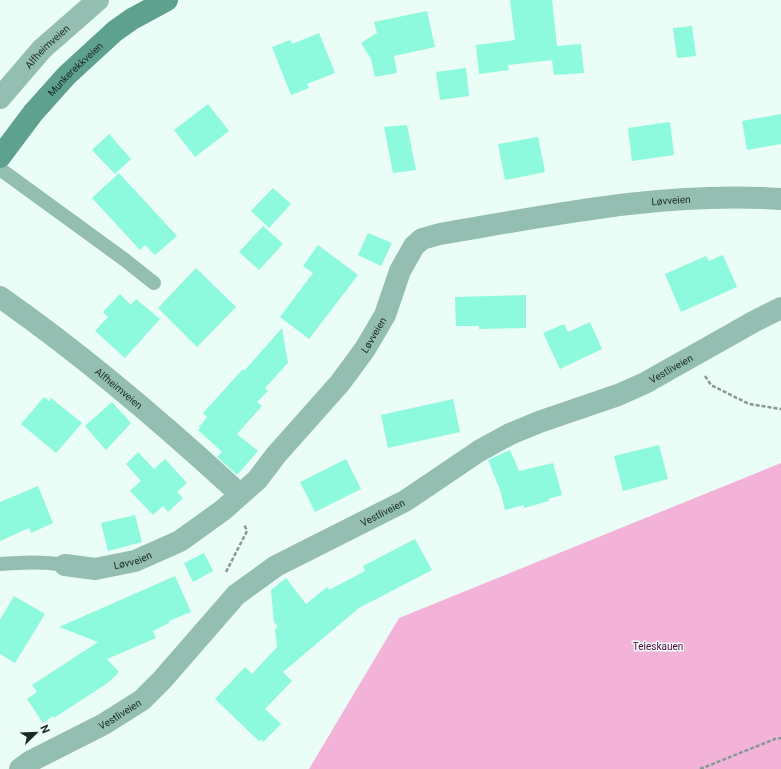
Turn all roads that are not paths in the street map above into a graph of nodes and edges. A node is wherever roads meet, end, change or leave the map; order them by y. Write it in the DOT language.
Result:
graph roads {
  1 [pos="98,0"];
  2 [pos="167,0"];
  3 [pos="0,98"];
  4 [pos="0,157"];
  5 [pos="0,169"];
  6 [pos="781,199"];
  7 [pos="154,283"];
  8 [pos="0,297"];
  9 [pos="781,308"];
  10 [pos="235,491"];
  11 [pos="0,564"];
  12 [pos="65,565"];
  13 [pos="20,769"];
  1 -- 3 [label="street, Alfheimveien"];
  2 -- 4 [label="main road, Munkerekkveien"];
  5 -- 7 [label="lane"];
  6 -- 10 [label="street, Løvveien"];
  8 -- 10 [label="street, Alfheimveien"];
  9 -- 13 [label="street, Vestliveien"];
  10 -- 12 [label="street, Løvveien"];
  11 -- 12 [label="lane, Løvveien"];
}
